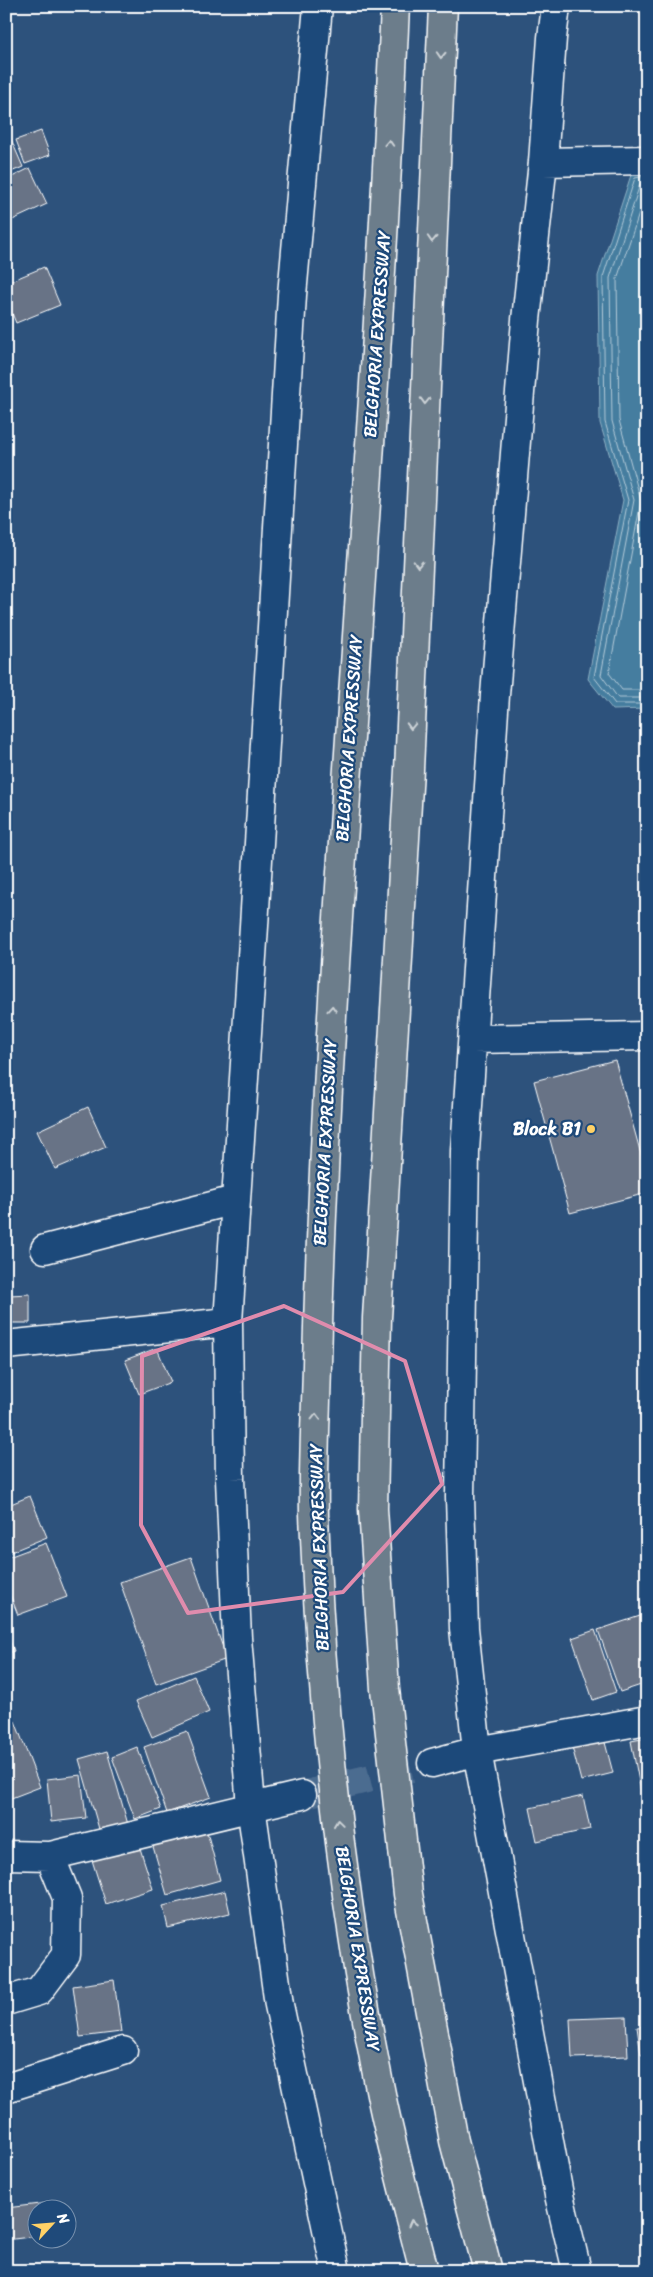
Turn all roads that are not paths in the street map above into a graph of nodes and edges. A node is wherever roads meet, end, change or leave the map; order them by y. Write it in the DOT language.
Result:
graph roads {
  1 [pos="318,6"];
  2 [pos="395,6"];
  3 [pos="443,6"];
  4 [pos="556,6"];
  5 [pos="647,160"];
  6 [pos="543,162"];
  7 [pos="647,1036"];
  8 [pos="473,1039"];
  9 [pos="235,1200"];
  10 [pos="45,1249"];
  11 [pos="228,1322"];
  12 [pos="6,1345"];
  13 [pos="647,1720"];
  14 [pos="477,1751"];
  15 [pos="432,1764"];
  16 [pos="302,1795"];
  17 [pos="251,1806"];
  18 [pos="6,1856"];
  19 [pos="50,1856"];
  20 [pos="6,2000"];
  21 [pos="123,2051"];
  22 [pos="6,2088"];
  23 [pos="336,2271"];
  24 [pos="424,2271"];
  25 [pos="488,2271"];
  26 [pos="577,2271"];
  1 -- 9 [label="street"];
  24 -- 2 [label="highway, BELGHORIA EXPRESSWAY, one-way"];
  3 -- 25 [label="highway, one-way"];
  4 -- 6 [label="street"];
  5 -- 6 [label="street"];
  6 -- 8 [label="street"];
  7 -- 8 [label="street"];
  8 -- 14 [label="street"];
  9 -- 10 [label="street"];
  9 -- 11 [label="street"];
  11 -- 12 [label="street"];
  11 -- 17 [label="street"];
  13 -- 14 [label="street"];
  14 -- 15 [label="street"];
  14 -- 26 [label="street"];
  16 -- 17 [label="street"];
  17 -- 19 [label="street"];
  17 -- 23 [label="street"];
  18 -- 19 [label="street"];
  19 -- 20 [label="street"];
  21 -- 22 [label="street"];
}
